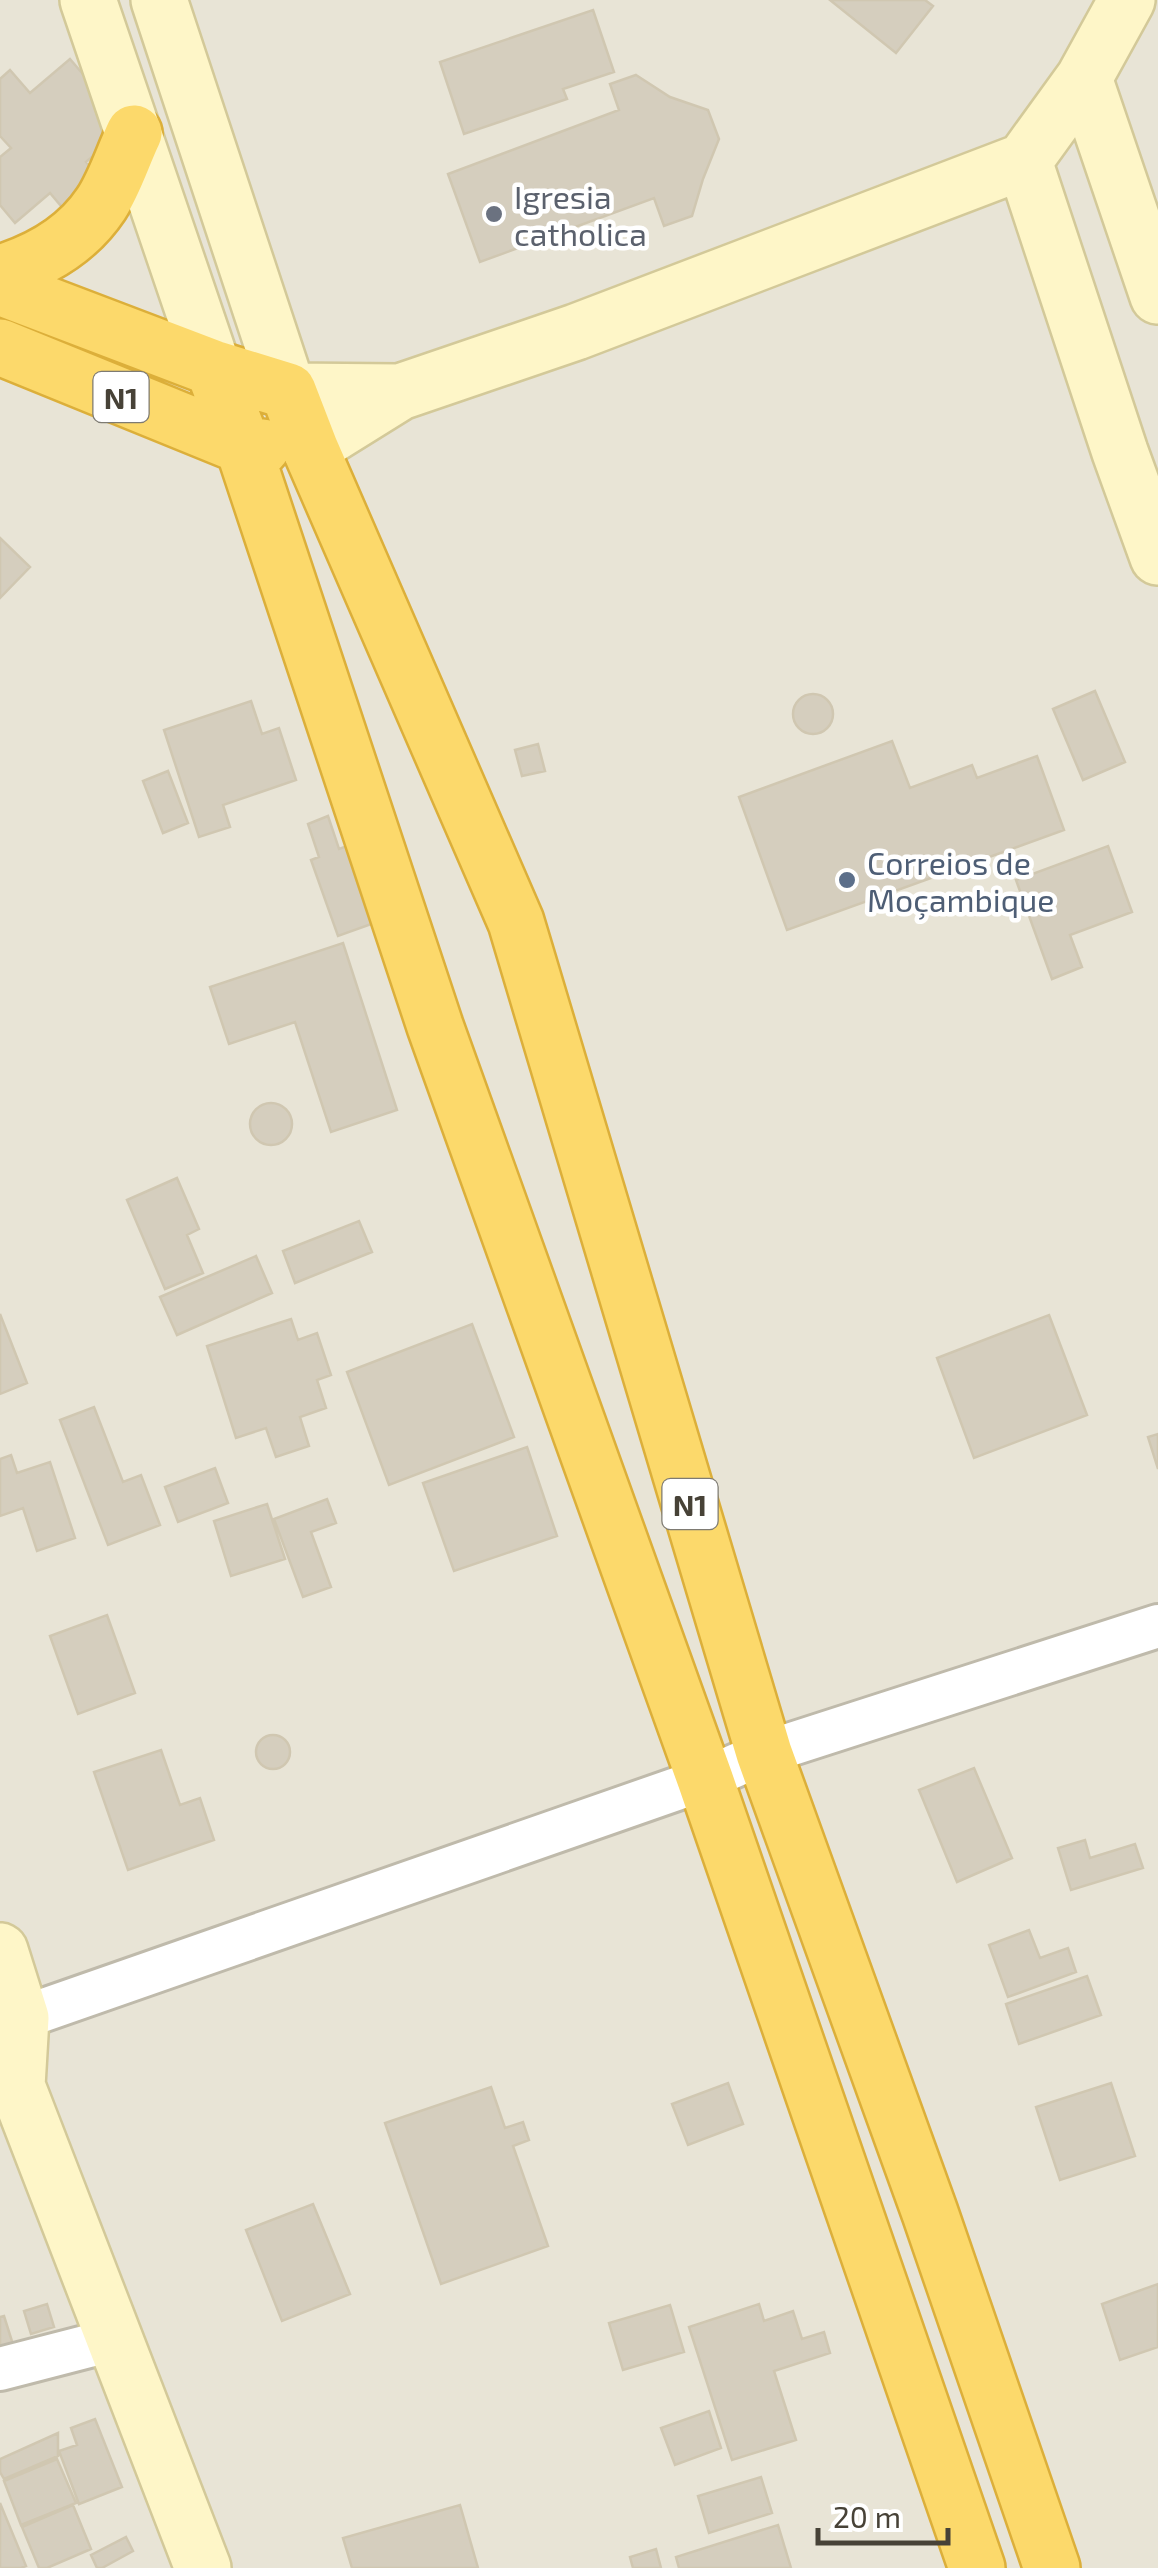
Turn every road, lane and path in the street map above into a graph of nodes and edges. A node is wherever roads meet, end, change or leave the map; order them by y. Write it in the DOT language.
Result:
graph roads {
  1 [pos="88,0"];
  2 [pos="159,0"];
  3 [pos="1126,0"];
  4 [pos="1084,78"];
  5 [pos="134,133"];
  6 [pos="1024,161"];
  7 [pos="0,273"];
  8 [pos="0,287"];
  9 [pos="1158,296"];
  10 [pos="0,347"];
  11 [pos="213,368"];
  12 [pos="288,391"];
  13 [pos="400,392"];
  14 [pos="243,446"];
  15 [pos="310,448"];
  16 [pos="1158,557"];
  17 [pos="1158,1626"];
  18 [pos="764,1753"];
  19 [pos="705,1779"];
  20 [pos="0,1951"];
  21 [pos="10,2046"];
  22 [pos="116,2340"];
  23 [pos="0,2369"];
  24 [pos="203,2568"];
  25 [pos="977,2568"];
  26 [pos="1052,2568"];
  1 -- 5 [label="street"];
  2 -- 12 [label="street"];
  3 -- 4 [label="street"];
  4 -- 6 [label="street"];
  4 -- 9 [label="street"];
  5 -- 7 [label="highway"];
  5 -- 11 [label="street"];
  6 -- 13 [label="street"];
  6 -- 16 [label="street"];
  8 -- 11 [label="highway, N1"];
  10 -- 14 [label="highway, N1"];
  11 -- 12 [label="highway, N1"];
  11 -- 14 [label="highway, N1"];
  12 -- 13 [label="street"];
  12 -- 15 [label="highway, N1"];
  13 -- 15 [label="street"];
  14 -- 15 [label="highway, N1"];
  14 -- 19 [label="highway, N1"];
  15 -- 18 [label="highway, N1"];
  17 -- 18 [label="street"];
  18 -- 19 [label="street"];
  18 -- 26 [label="highway, N1"];
  19 -- 21 [label="street"];
  19 -- 25 [label="highway, N1"];
  20 -- 21 [label="street"];
  21 -- 22 [label="street"];
  22 -- 23 [label="street"];
  22 -- 24 [label="street"];
}
